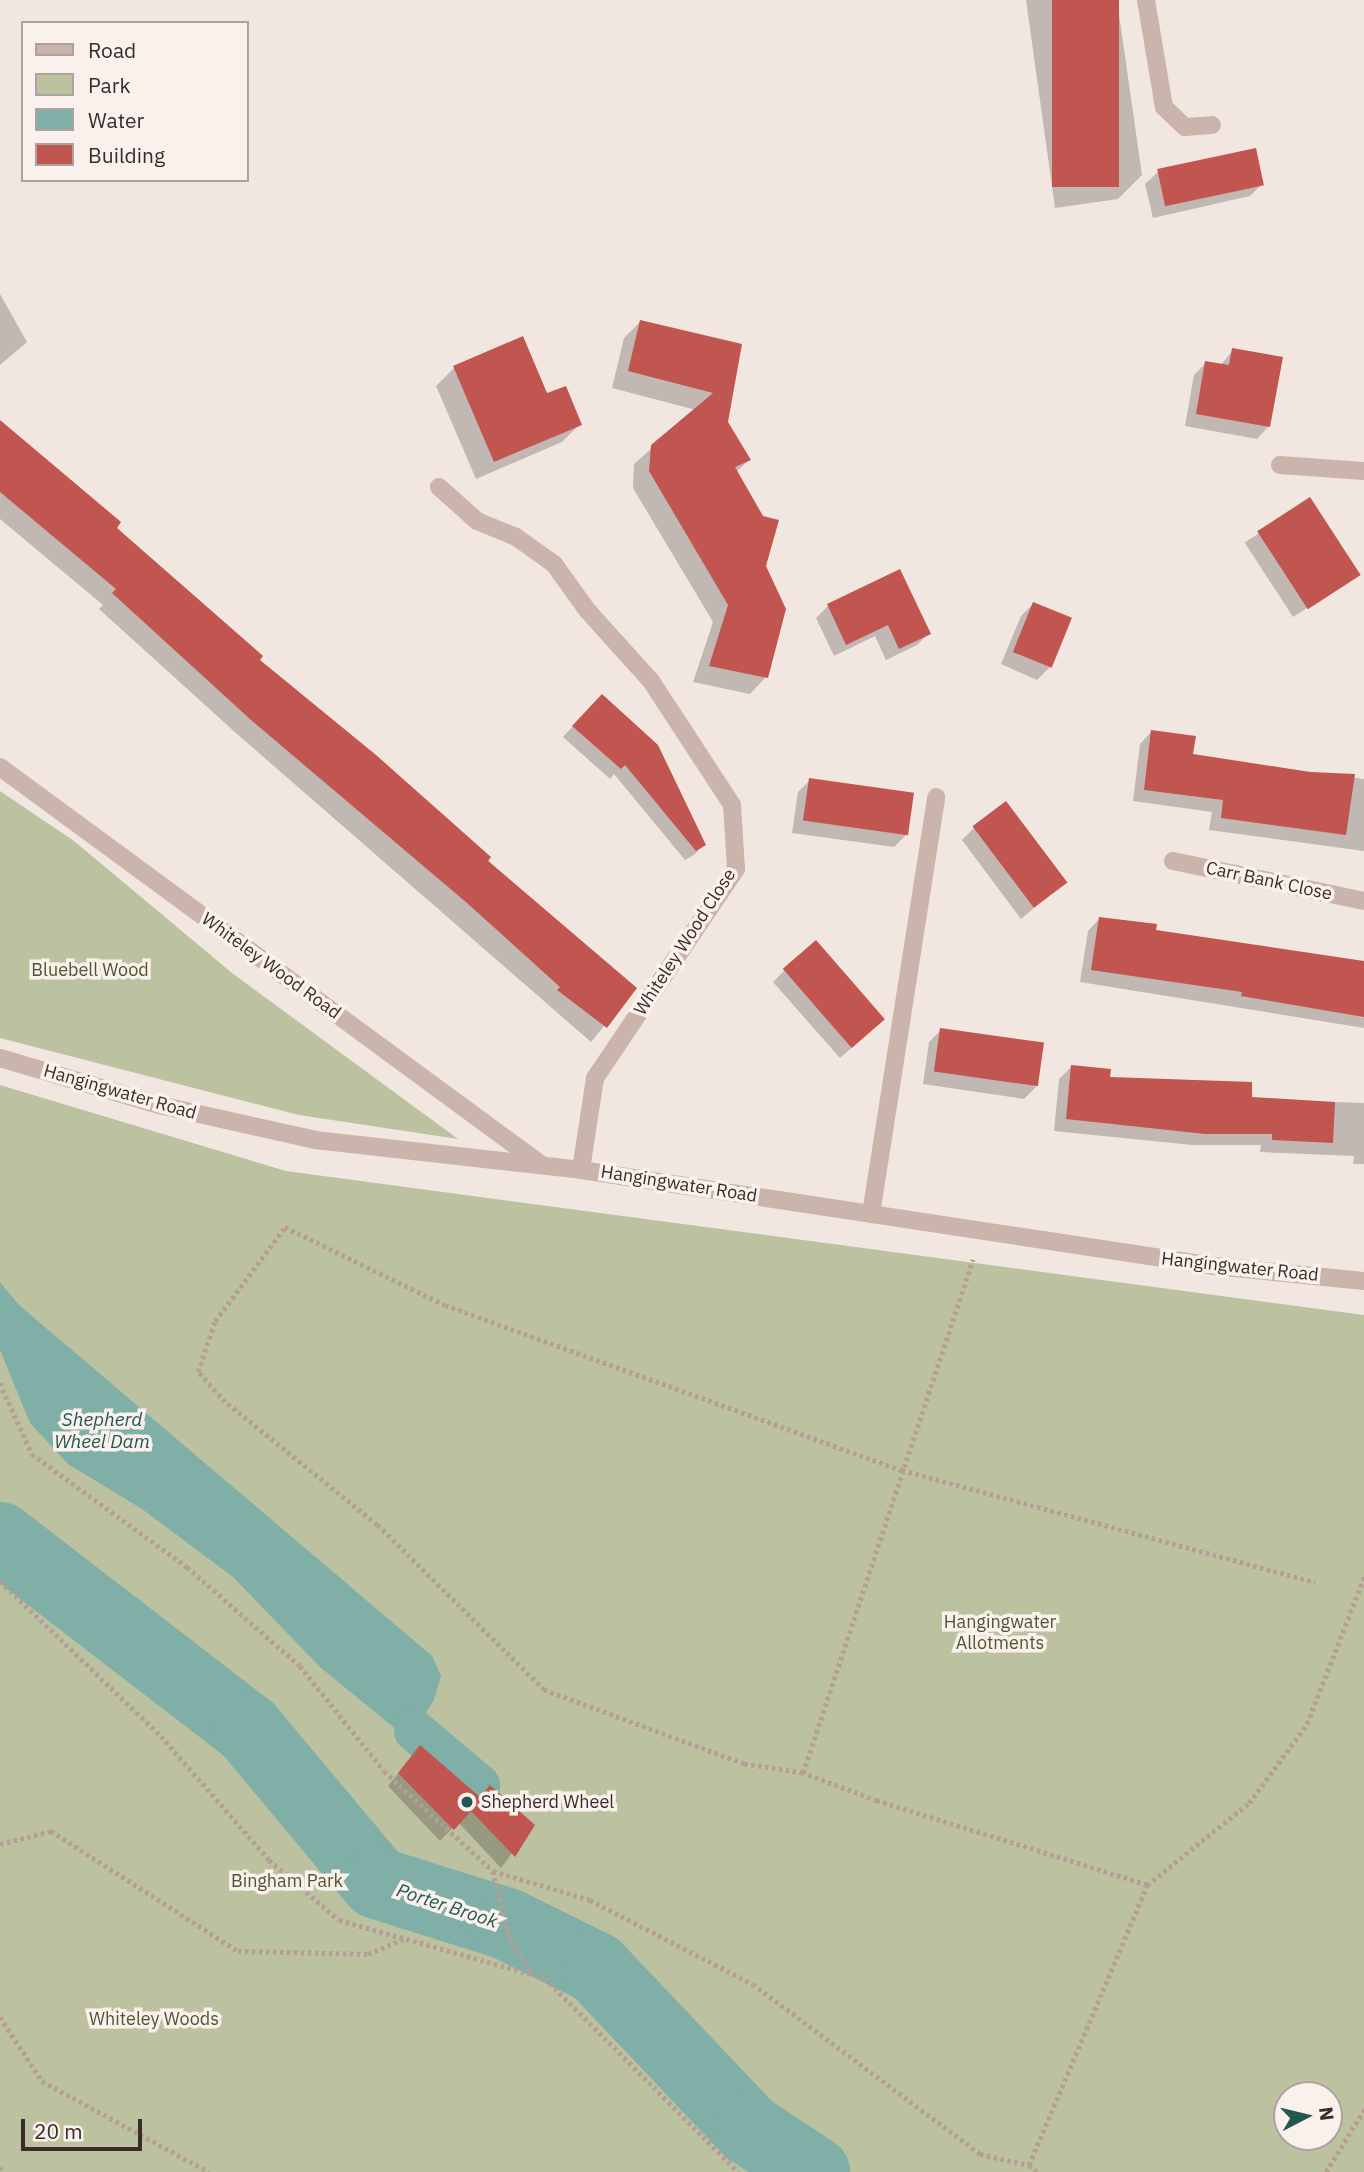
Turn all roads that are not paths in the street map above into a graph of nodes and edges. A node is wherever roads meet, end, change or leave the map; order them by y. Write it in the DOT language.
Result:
graph roads {
  1 [pos="1146,0"];
  2 [pos="1212,125"];
  3 [pos="1280,465"];
  4 [pos="1364,471"];
  5 [pos="439,487"];
  6 [pos="0,767"];
  7 [pos="936,797"];
  8 [pos="1173,861"];
  9 [pos="1364,901"];
  10 [pos="0,1058"];
  11 [pos="542,1165"];
  12 [pos="581,1170"];
  13 [pos="871,1213"];
  14 [pos="1364,1281"];
  1 -- 2 [label="street"];
  3 -- 4 [label="street"];
  5 -- 12 [label="street, Whiteley Wood Close"];
  6 -- 11 [label="street, Whiteley Wood Road"];
  7 -- 13 [label="street"];
  8 -- 9 [label="street, Carr Bank Close"];
  10 -- 11 [label="street, Hangingwater Road"];
  11 -- 12 [label="street, Hangingwater Road"];
  12 -- 13 [label="street, Hangingwater Road"];
  13 -- 14 [label="street, Hangingwater Road"];
}
